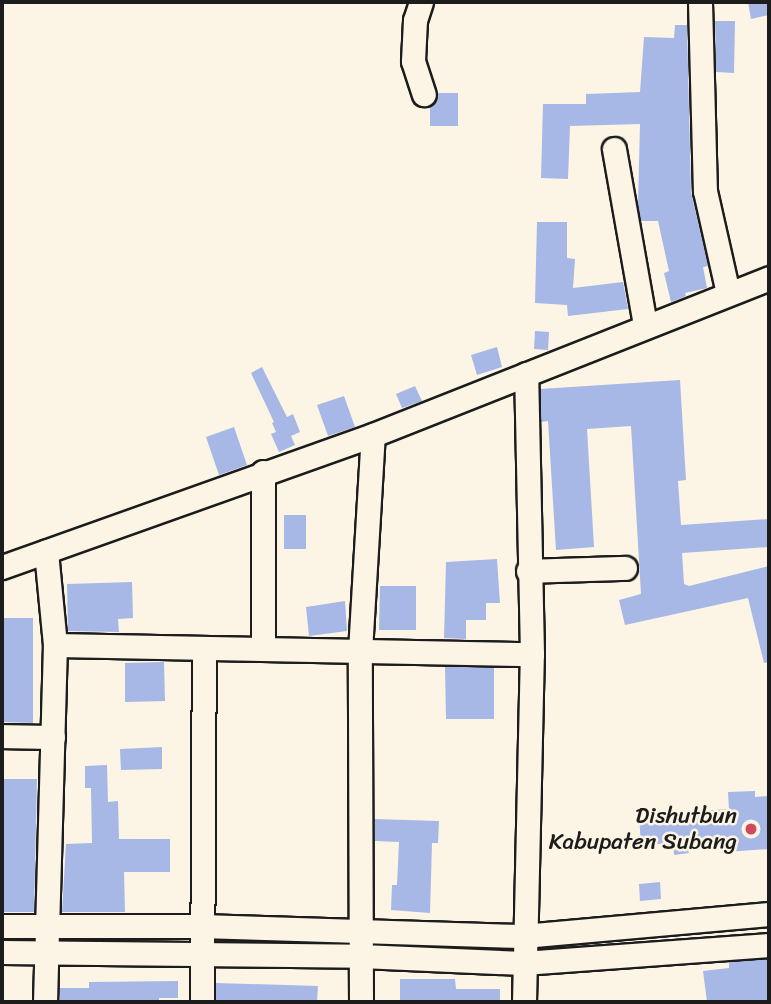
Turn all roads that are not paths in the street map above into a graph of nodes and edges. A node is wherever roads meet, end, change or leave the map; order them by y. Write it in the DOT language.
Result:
graph roads {
  1 [pos="421,2"];
  2 [pos="700,2"];
  3 [pos="424,94"];
  4 [pos="614,149"];
  5 [pos="769,278"];
  6 [pos="728,293"];
  7 [pos="645,325"];
  8 [pos="526,374"];
  9 [pos="373,435"];
  10 [pos="263,472"];
  11 [pos="46,551"];
  12 [pos="2,567"];
  13 [pos="625,568"];
  14 [pos="528,571"];
  15 [pos="55,645"];
  16 [pos="204,648"];
  17 [pos="263,649"];
  18 [pos="360,651"];
  19 [pos="532,654"];
  20 [pos="2,736"];
  21 [pos="54,737"];
  22 [pos="769,914"];
  23 [pos="2,926"];
  24 [pos="48,926"];
  25 [pos="201,926"];
  26 [pos="361,930"];
  27 [pos="523,936"];
  28 [pos="769,945"];
  29 [pos="2,952"];
  30 [pos="45,952"];
  31 [pos="202,953"];
  32 [pos="361,956"];
  33 [pos="523,963"];
  34 [pos="45,1002"];
  35 [pos="202,1002"];
  36 [pos="361,1002"];
  37 [pos="524,1002"];
  1 -- 3 [label="street"];
  2 -- 6 [label="street"];
  4 -- 7 [label="street"];
  5 -- 6 [label="street"];
  6 -- 7 [label="street"];
  7 -- 8 [label="street"];
  8 -- 9 [label="street"];
  8 -- 14 [label="street"];
  9 -- 10 [label="street"];
  9 -- 18 [label="street"];
  10 -- 11 [label="street"];
  10 -- 17 [label="street"];
  11 -- 12 [label="street"];
  11 -- 15 [label="street"];
  13 -- 14 [label="street"];
  14 -- 19 [label="street"];
  15 -- 16 [label="street"];
  15 -- 21 [label="street"];
  16 -- 17 [label="street"];
  16 -- 25 [label="street"];
  17 -- 18 [label="street"];
  18 -- 19 [label="street"];
  18 -- 26 [label="street"];
  19 -- 27 [label="street"];
  20 -- 21 [label="street"];
  21 -- 24 [label="street"];
  22 -- 27 [label="street"];
  23 -- 24 [label="street"];
  24 -- 25 [label="street"];
  24 -- 30 [label="street"];
  25 -- 26 [label="street"];
  25 -- 31 [label="street"];
  26 -- 27 [label="street"];
  26 -- 32 [label="street"];
  27 -- 33 [label="street"];
  28 -- 33 [label="street"];
  29 -- 30 [label="street"];
  30 -- 31 [label="street"];
  30 -- 34 [label="street"];
  31 -- 32 [label="street"];
  31 -- 35 [label="street"];
  32 -- 33 [label="street"];
  32 -- 36 [label="street"];
  33 -- 37 [label="street"];
}
